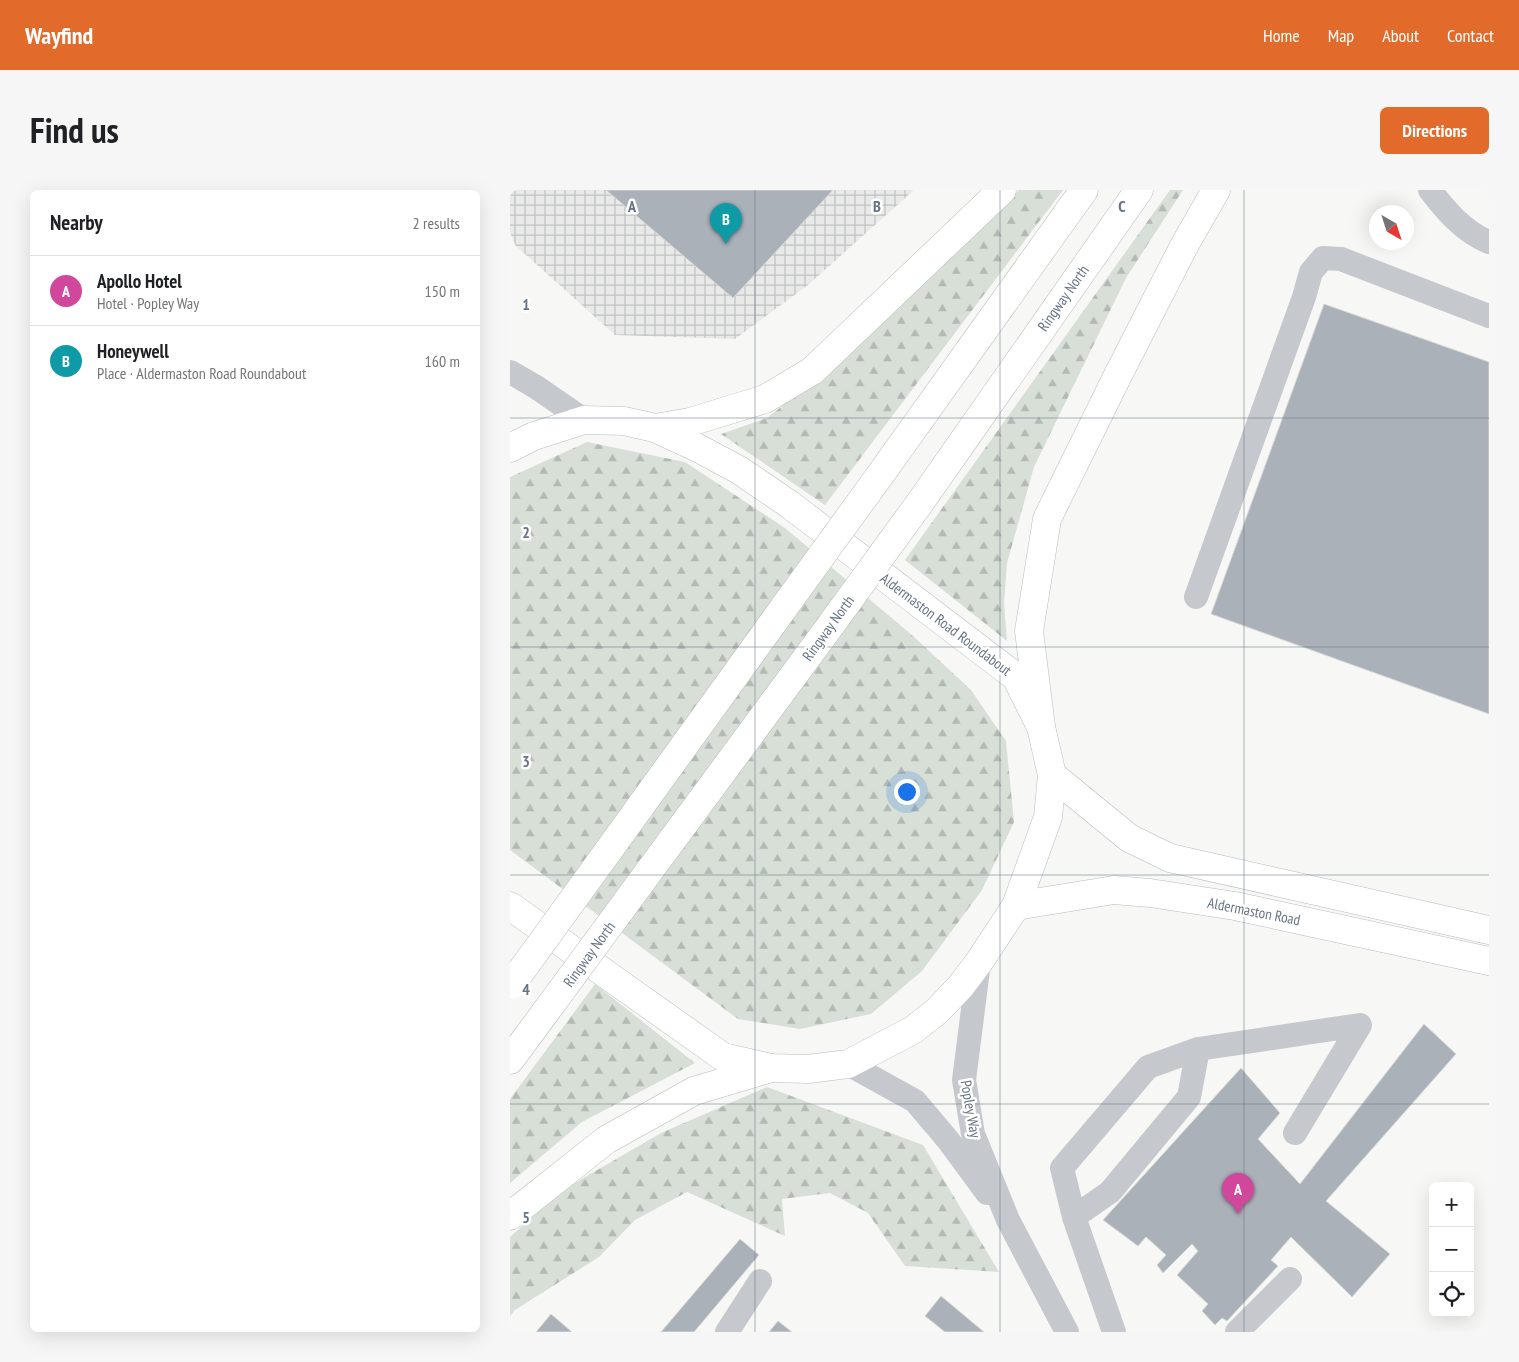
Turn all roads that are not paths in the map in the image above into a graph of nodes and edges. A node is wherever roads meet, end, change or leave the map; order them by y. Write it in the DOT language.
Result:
graph roads {
  1 [pos="1002,190"];
  2 [pos="1084,190"];
  3 [pos="1139,190"];
  4 [pos="1216,190"];
  5 [pos="1430,190"];
  6 [pos="1489,242"];
  7 [pos="1489,316"];
  8 [pos="510,372"];
  9 [pos="584,420"];
  10 [pos="655,428"];
  11 [pos="510,448"];
  12 [pos="1196,597"];
  13 [pos="1041,728"];
  14 [pos="1052,775"];
  15 [pos="510,906"];
  16 [pos="1016,906"];
  17 [pos="1489,930"];
  18 [pos="1489,961"];
  19 [pos="979,962"];
  20 [pos="511,986"];
  21 [pos="1198,1049"];
  22 [pos="510,1060"];
  23 [pos="848,1064"];
  24 [pos="771,1068"];
  25 [pos="1295,1133"];
  26 [pos="510,1216"];
  27 [pos="1074,1217"];
  28 [pos="1008,1220"];
  29 [pos="1290,1279"];
  30 [pos="760,1282"];
  31 [pos="727,1332"];
  32 [pos="1066,1332"];
  33 [pos="1114,1332"];
  34 [pos="1122,1332"];
  35 [pos="1237,1332"];
  1 -- 10 [label="main road"];
  2 -- 20 [label="main road, bridge"];
  3 -- 22 [label="main road, Ringway North, bridge"];
  4 -- 13 [label="main road"];
  5 -- 6 [label="street"];
  7 -- 12 [label="street"];
  8 -- 9 [label="street"];
  9 -- 10 [label="main road, Aldermaston Road Roundabout"];
  9 -- 11 [label="main road, Aldermaston Road Roundabout"];
  10 -- 13 [label="main road, Aldermaston Road Roundabout"];
  13 -- 14 [label="main road, Aldermaston Road Roundabout"];
  14 -- 16 [label="main road, Aldermaston Road Roundabout"];
  14 -- 17 [label="main road"];
  15 -- 24 [label="main road, Aldermaston Road Roundabout"];
  16 -- 18 [label="main road, Aldermaston Road"];
  16 -- 19 [label="main road, Aldermaston Road Roundabout"];
  19 -- 23 [label="main road, Aldermaston Road Roundabout"];
  19 -- 28 [label="street, Popley Way"];
  21 -- 25 [label="street"];
  21 -- 27 [label="street"];
  21 -- 27 [label="street"];
  23 -- 24 [label="main road, Aldermaston Road Roundabout"];
  23 -- 28 [label="street, Popley Way"];
  24 -- 26 [label="main road"];
  27 -- 33 [label="street"];
  28 -- 32 [label="street, Popley Way"];
  29 -- 35 [label="street"];
  30 -- 31 [label="street"];
  33 -- 34 [label="street"];
}
